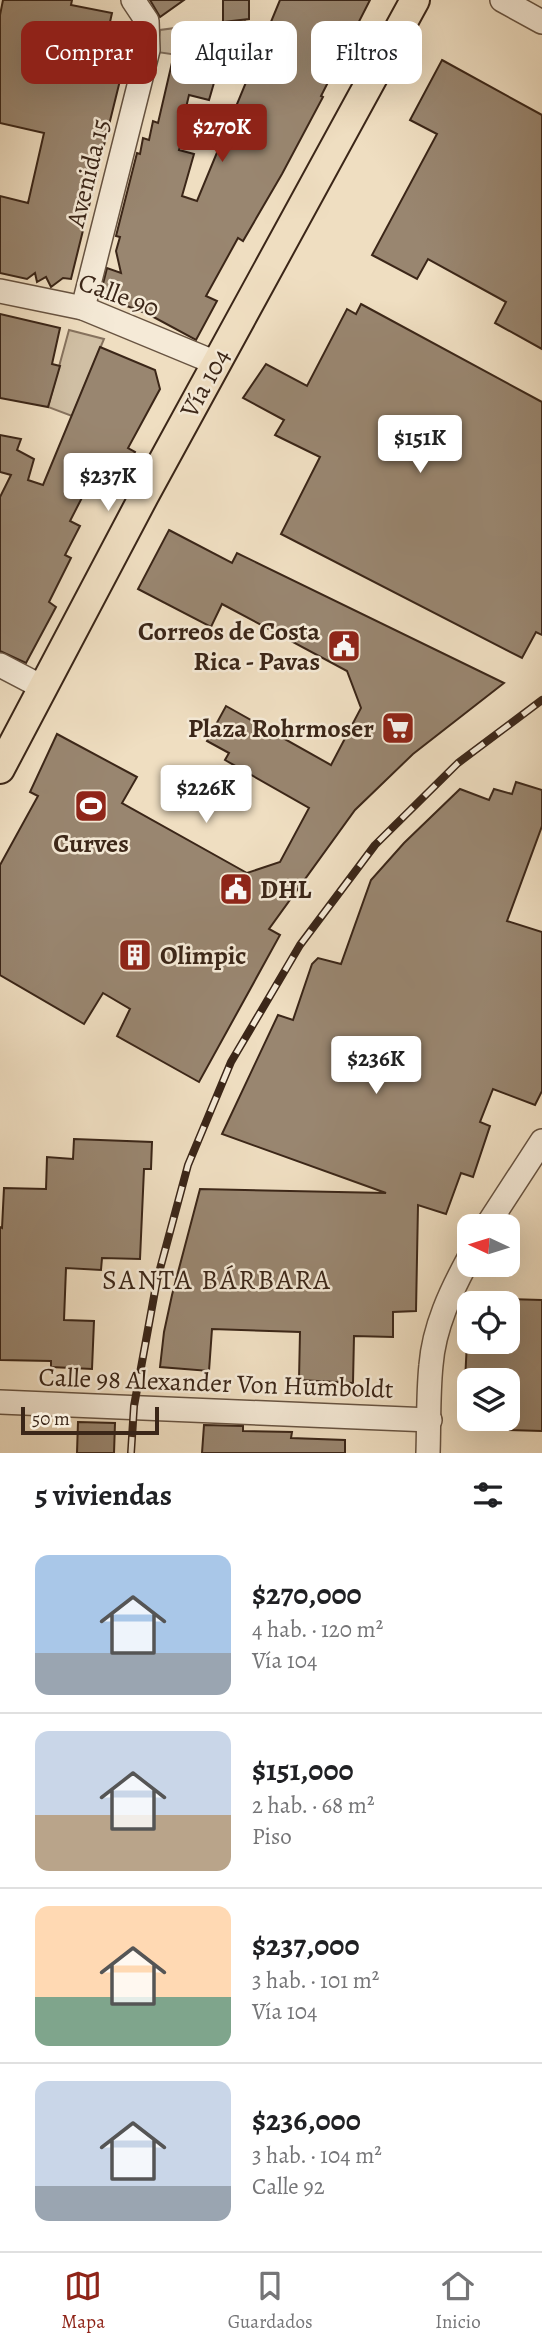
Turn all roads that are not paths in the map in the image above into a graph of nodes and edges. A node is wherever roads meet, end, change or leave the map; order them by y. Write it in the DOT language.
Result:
graph roads {
  1 [pos="415,0"];
  2 [pos="502,0"];
  3 [pos="137,6"];
  4 [pos="542,22"];
  5 [pos="0,291"];
  6 [pos="83,307"];
  7 [pos="216,363"];
  8 [pos="0,665"];
  9 [pos="42,687"];
  10 [pos="0,769"];
  11 [pos="542,1141"];
  12 [pos="494,1214"];
  13 [pos="457,1278"];
  14 [pos="0,1402"];
  15 [pos="429,1420"];
  16 [pos="428,1453"];
  1 -- 7 [label="main road, Vía 104"];
  2 -- 4 [label="street"];
  3 -- 6 [label="street, Avenida 15"];
  5 -- 6 [label="street, Calle 90"];
  6 -- 7 [label="street, Calle 90"];
  7 -- 9 [label="main road, Vía 104"];
  8 -- 9 [label="street"];
  9 -- 10 [label="main road, Vía 104"];
  11 -- 12 [label="street"];
  13 -- 15 [label="street"];
  14 -- 15 [label="street, Calle 98 Alexander Von Humboldt"];
  15 -- 16 [label="street"];
}
